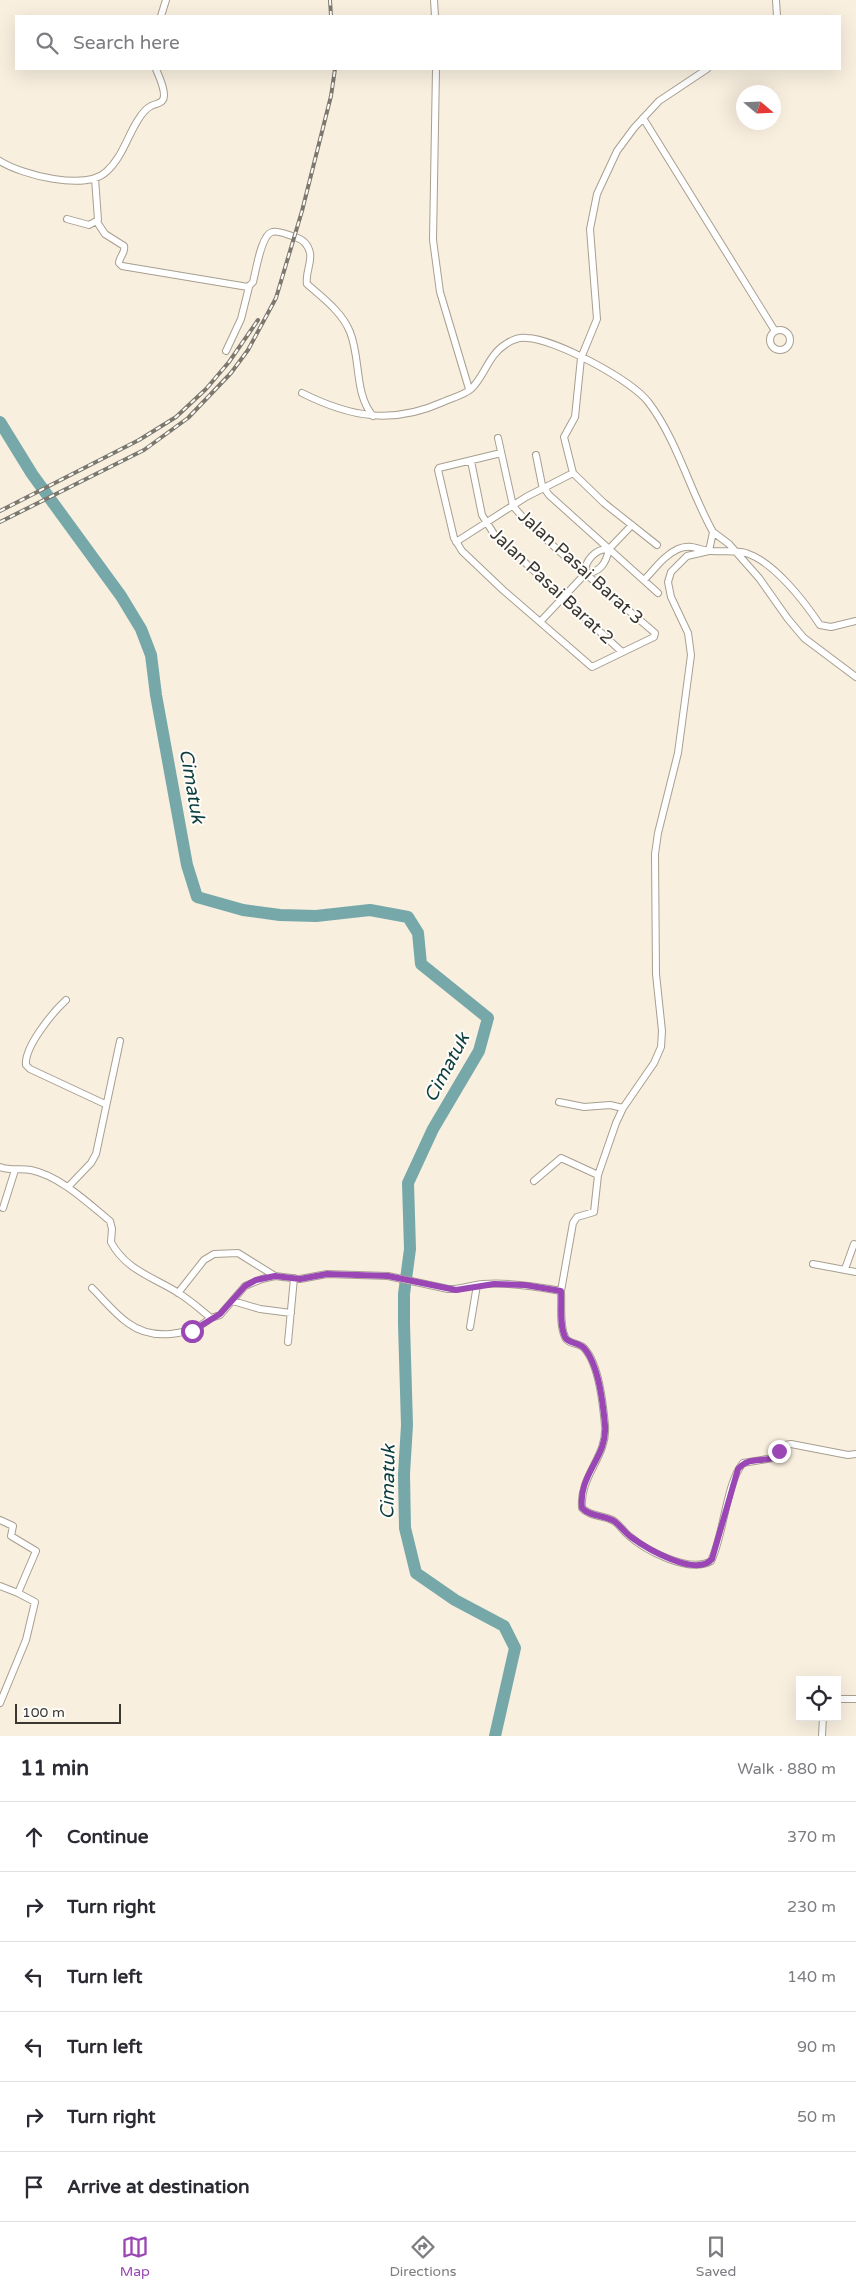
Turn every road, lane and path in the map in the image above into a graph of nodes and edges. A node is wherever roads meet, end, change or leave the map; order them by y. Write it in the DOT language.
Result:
graph roads {
  1 [pos="166,0"];
  2 [pos="434,0"];
  3 [pos="776,0"];
  4 [pos="161,15"];
  5 [pos="435,15"];
  6 [pos="777,15"];
  7 [pos="156,70"];
  8 [pos="436,70"];
  9 [pos="705,70"];
  10 [pos="643,118"];
  11 [pos="0,161"];
  12 [pos="95,178"];
  13 [pos="67,219"];
  14 [pos="97,222"];
  15 [pos="249,286"];
  16 [pos="775,331"];
  17 [pos="226,352"];
  18 [pos="581,358"];
  19 [pos="469,390"];
  20 [pos="302,393"];
  21 [pos="373,416"];
  22 [pos="498,438"];
  23 [pos="501,452"];
  24 [pos="536,455"];
  25 [pos="471,460"];
  26 [pos="573,473"];
  27 [pos="544,487"];
  28 [pos="513,506"];
  29 [pos="486,524"];
  30 [pos="632,525"];
  31 [pos="713,532"];
  32 [pos="456,542"];
  33 [pos="657,544"];
  34 [pos="609,549"];
  35 [pos="709,551"];
  36 [pos="735,551"];
  37 [pos="585,574"];
  38 [pos="644,580"];
  39 [pos="658,593"];
  40 [pos="562,598"];
  41 [pos="856,621"];
  42 [pos="540,622"];
  43 [pos="622,652"];
  44 [pos="856,677"];
  45 [pos="66,1000"];
  46 [pos="120,1041"];
  47 [pos="559,1102"];
  48 [pos="105,1104"];
  49 [pos="623,1108"];
  50 [pos="0,1167"];
  51 [pos="15,1170"];
  52 [pos="598,1175"];
  53 [pos="534,1181"];
  54 [pos="68,1187"];
  55 [pos="3,1208"];
  56 [pos="854,1244"];
  57 [pos="813,1264"];
  58 [pos="845,1269"];
  59 [pos="856,1272"];
  60 [pos="275,1276"];
  61 [pos="294,1278"];
  62 [pos="477,1285"];
  63 [pos="92,1288"];
  64 [pos="561,1291"];
  65 [pos="178,1293"];
  66 [pos="233,1301"];
  67 [pos="291,1313"];
  68 [pos="211,1318"];
  69 [pos="470,1327"];
  70 [pos="288,1342"];
  71 [pos="856,1454"];
  72 [pos="0,1520"];
  73 [pos="0,1586"];
  74 [pos="18,1593"];
  75 [pos="841,1699"];
  76 [pos="856,1699"];
  77 [pos="0,1702"];
  78 [pos="823,1721"];
  79 [pos="822,1736"];
  1 -- 4 [label="street"];
  2 -- 5 [label="street"];
  3 -- 6 [label="street"];
  7 -- 12 [label="street"];
  8 -- 19 [label="street"];
  9 -- 10 [label="street"];
  10 -- 16 [label="street"];
  10 -- 18 [label="street"];
  11 -- 12 [label="street"];
  12 -- 14 [label="street"];
  13 -- 14 [label="street"];
  14 -- 15 [label="street"];
  15 -- 17 [label="street"];
  15 -- 21 [label="street"];
  18 -- 19 [label="street"];
  18 -- 26 [label="street"];
  18 -- 31 [label="street"];
  19 -- 21 [label="street"];
  20 -- 21 [label="street"];
  22 -- 23 [label="street, Jalan Pasai Barat 3"];
  23 -- 25 [label="street"];
  23 -- 28 [label="street, Jalan Pasai Barat 3"];
  24 -- 27 [label="street"];
  25 -- 29 [label="street, Jalan Pasai Barat 2"];
  25 -- 32 [label="street"];
  26 -- 27 [label="street"];
  26 -- 30 [label="street"];
  27 -- 28 [label="street"];
  27 -- 34 [label="street"];
  28 -- 29 [label="street"];
  28 -- 37 [label="street, Jalan Pasai Barat 3"];
  29 -- 32 [label="street"];
  29 -- 40 [label="street, Jalan Pasai Barat 2"];
  30 -- 33 [label="street"];
  30 -- 34 [label="street"];
  31 -- 35 [label="street"];
  31 -- 36 [label="street"];
  32 -- 42 [label="street"];
  34 -- 37 [label="street"];
  34 -- 37 [label="street"];
  34 -- 38 [label="street"];
  35 -- 36 [label="street"];
  35 -- 38 [label="street"];
  35 -- 49 [label="street"];
  36 -- 41 [label="street"];
  36 -- 44 [label="street"];
  37 -- 40 [label="street"];
  37 -- 43 [label="street, Jalan Pasai Barat 3"];
  38 -- 39 [label="street"];
  40 -- 42 [label="street"];
  40 -- 43 [label="street, Jalan Pasai Barat 2"];
  42 -- 43 [label="street"];
  45 -- 48 [label="street"];
  46 -- 48 [label="street"];
  47 -- 49 [label="street"];
  48 -- 54 [label="street"];
  49 -- 52 [label="street"];
  50 -- 51 [label="street"];
  51 -- 54 [label="street"];
  51 -- 55 [label="street"];
  52 -- 53 [label="street"];
  52 -- 64 [label="street"];
  54 -- 65 [label="street"];
  56 -- 58 [label="street"];
  57 -- 58 [label="street"];
  58 -- 59 [label="street"];
  60 -- 61 [label="street"];
  60 -- 65 [label="street"];
  60 -- 66 [label="street"];
  61 -- 62 [label="street"];
  61 -- 67 [label="street"];
  62 -- 64 [label="street"];
  62 -- 69 [label="street"];
  63 -- 68 [label="street"];
  64 -- 71 [label="street"];
  65 -- 68 [label="street"];
  66 -- 67 [label="street"];
  66 -- 68 [label="street"];
  67 -- 70 [label="street"];
  72 -- 74 [label="street"];
  73 -- 74 [label="street"];
  74 -- 77 [label="street"];
  75 -- 76 [label="street"];
  78 -- 79 [label="street"];
}
